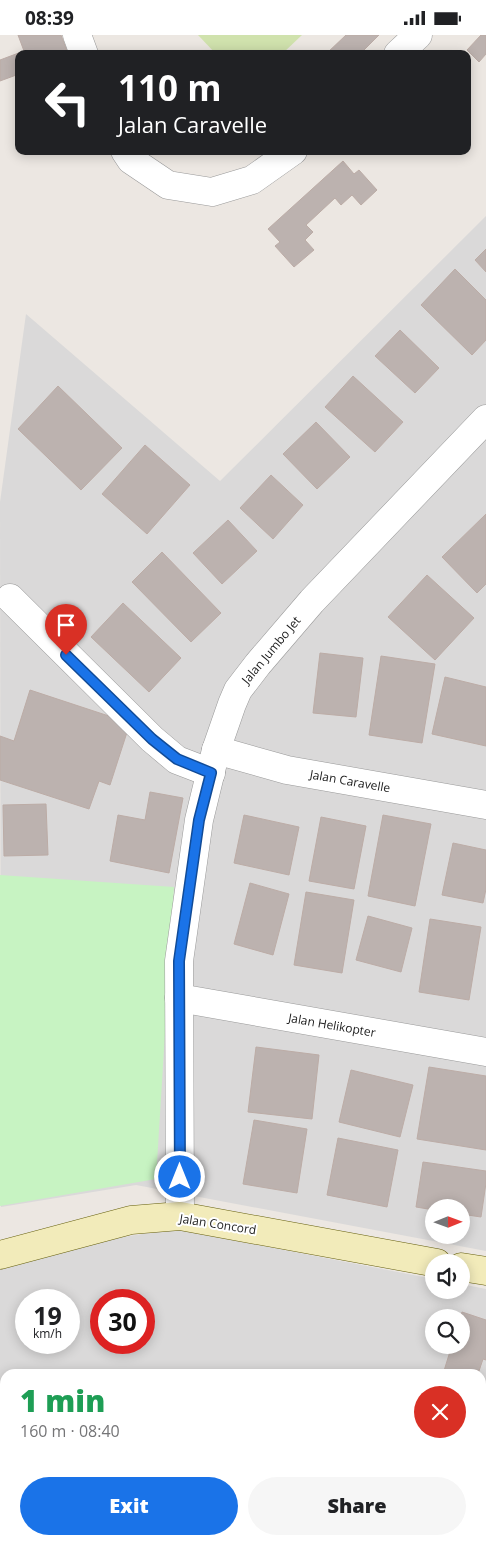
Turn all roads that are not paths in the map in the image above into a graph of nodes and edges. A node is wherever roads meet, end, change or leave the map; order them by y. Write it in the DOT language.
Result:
graph roads {
  1 [pos="77,35"];
  2 [pos="418,35"];
  3 [pos="83,50"];
  4 [pos="402,50"];
  5 [pos="128,155"];
  6 [pos="287,155"];
  7 [pos="482,432"];
  8 [pos="10,599"];
  9 [pos="214,761"];
  10 [pos="486,805"];
  11 [pos="179,998"];
  12 [pos="486,1052"];
  13 [pos="180,1216"];
  14 [pos="0,1255"];
  15 [pos="425,1261"];
  16 [pos="470,1268"];
  17 [pos="486,1271"];
  1 -- 3 [label="street"];
  2 -- 4 [label="street"];
  5 -- 6 [label="street"];
  7 -- 9 [label="street, Jalan Jumbo Jet"];
  8 -- 9 [label="street, Jalan Caravelle"];
  9 -- 10 [label="street, Jalan Caravelle"];
  9 -- 11 [label="street, Jalan Jumbo Jet"];
  11 -- 12 [label="street, Jalan Helikopter"];
  11 -- 13 [label="street, Jalan Jumbo Jet"];
  13 -- 14 [label="street, Jalan Concord"];
  13 -- 15 [label="street, Jalan Concord"];
  16 -- 17 [label="street"];
}
